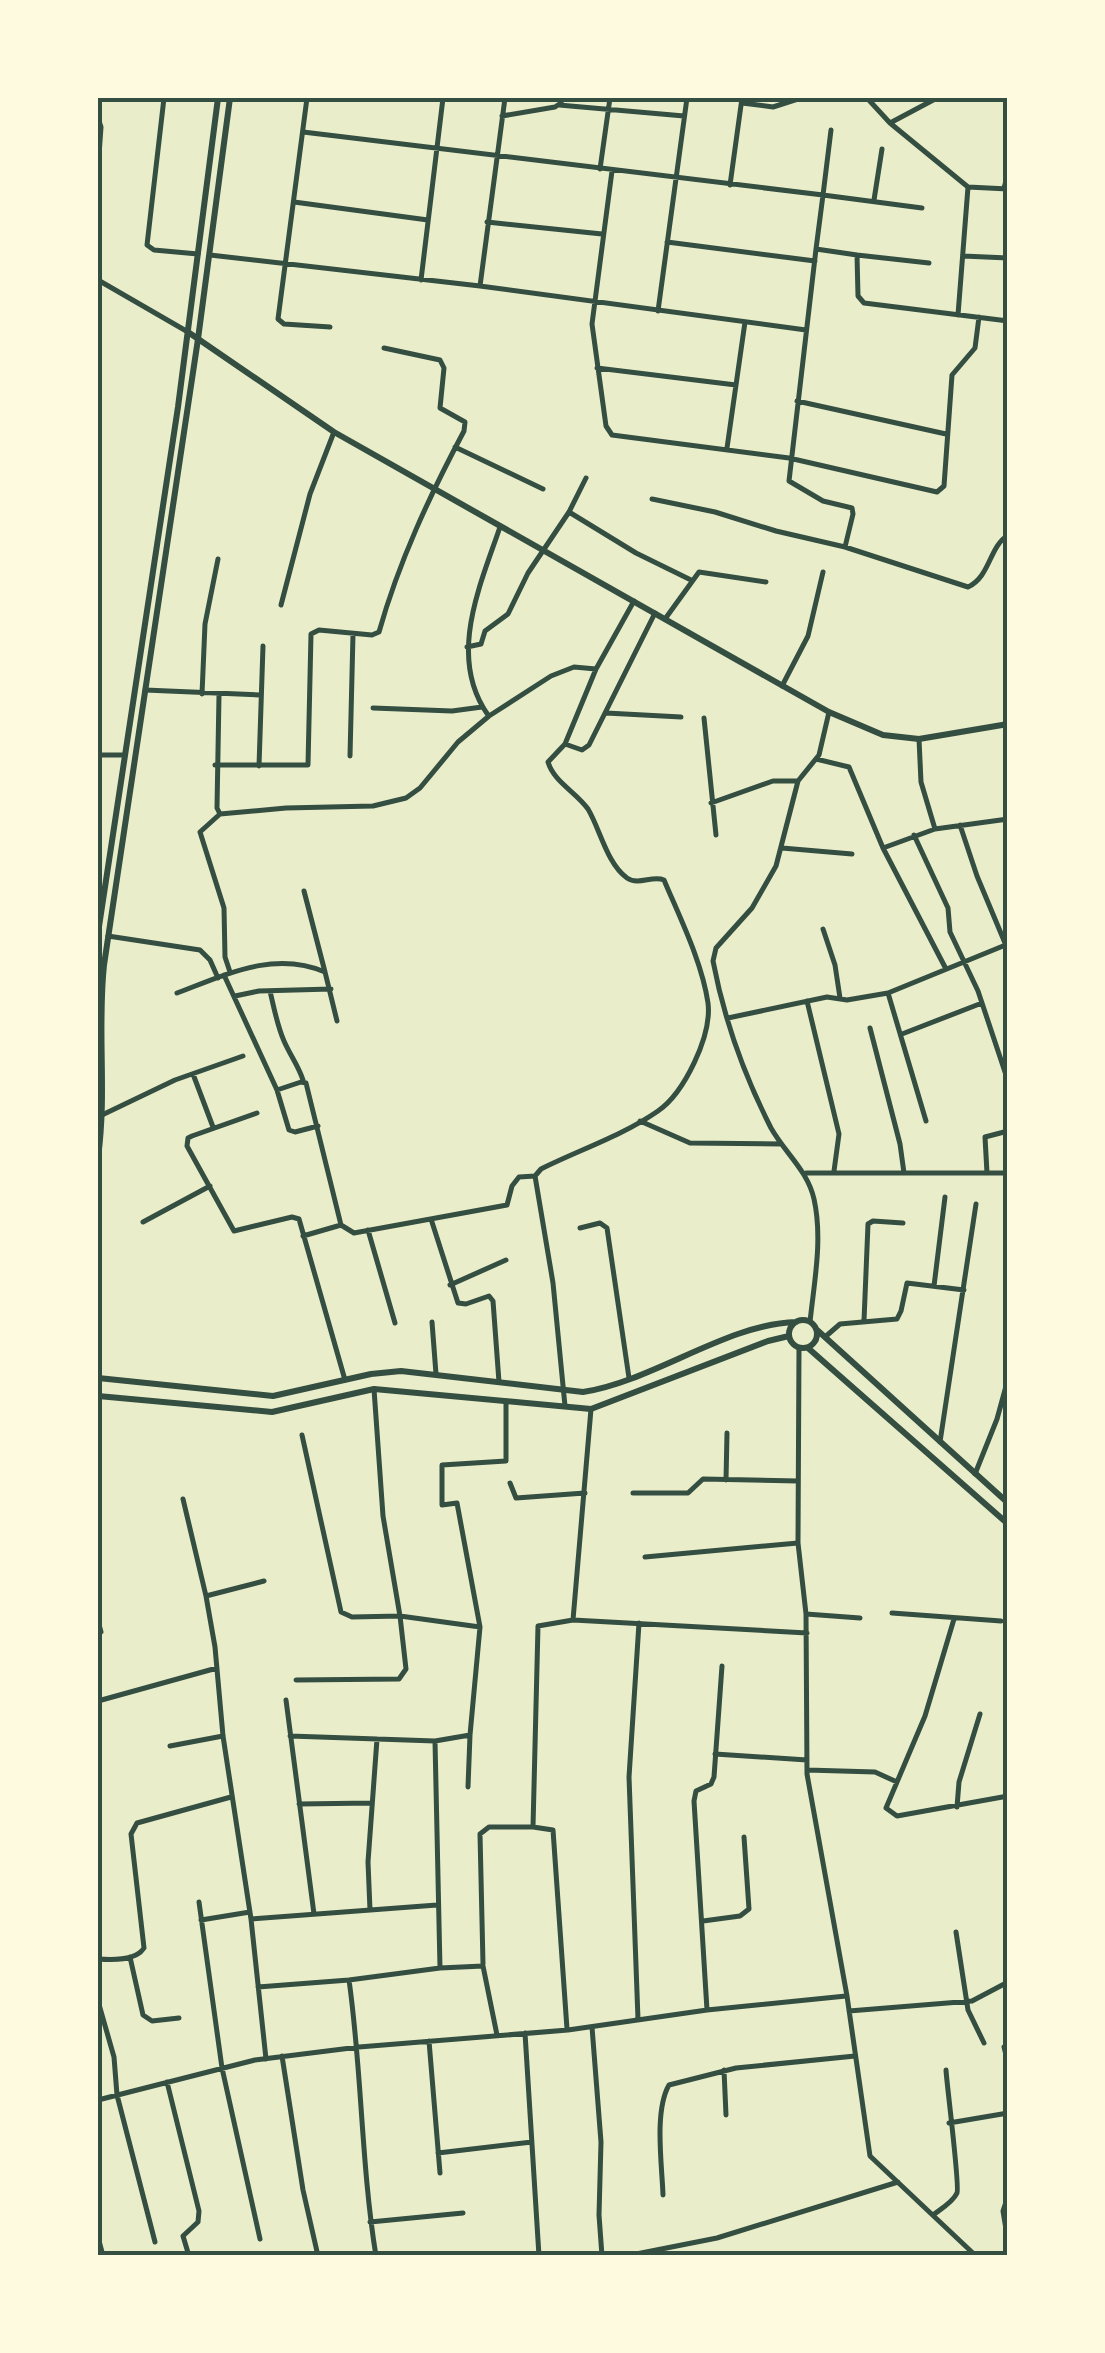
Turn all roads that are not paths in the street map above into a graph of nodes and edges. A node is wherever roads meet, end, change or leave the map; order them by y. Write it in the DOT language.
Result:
graph roads {
  1 [pos="164,98"];
  2 [pos="218,98"];
  3 [pos="230,98"];
  4 [pos="307,98"];
  5 [pos="442,98"];
  6 [pos="505,98"];
  7 [pos="562,98"];
  8 [pos="610,98"];
  9 [pos="686,98"];
  10 [pos="800,98"];
  11 [pos="867,98"];
  12 [pos="937,98"];
  13 [pos="742,100"];
  14 [pos="559,105"];
  15 [pos="608,108"];
  16 [pos="502,116"];
  17 [pos="684,116"];
  18 [pos="98,118"];
  19 [pos="890,123"];
  20 [pos="831,130"];
  21 [pos="303,132"];
  22 [pos="882,148"];
  23 [pos="436,149"];
  24 [pos="495,157"];
  25 [pos="600,169"];
  26 [pos="98,170"];
  27 [pos="612,171"];
  28 [pos="1008,174"];
  29 [pos="675,179"];
  30 [pos="730,185"];
  31 [pos="968,188"];
  32 [pos="1006,188"];
  33 [pos="823,196"];
  34 [pos="874,201"];
  35 [pos="294,202"];
  36 [pos="922,208"];
  37 [pos="428,220"];
  38 [pos="487,222"];
  39 [pos="602,234"];
  40 [pos="667,242"];
  41 [pos="816,249"];
  42 [pos="198,254"];
  43 [pos="857,254"];
  44 [pos="210,255"];
  45 [pos="964,256"];
  46 [pos="1008,258"];
  47 [pos="815,261"];
  48 [pos="929,263"];
  49 [pos="286,264"];
  50 [pos="98,280"];
  51 [pos="421,280"];
  52 [pos="480,286"];
  53 [pos="594,302"];
  54 [pos="658,311"];
  55 [pos="958,315"];
  56 [pos="978,317"];
  57 [pos="1008,320"];
  58 [pos="745,322"];
  59 [pos="330,327"];
  60 [pos="806,330"];
  61 [pos="188,332"];
  62 [pos="198,339"];
  63 [pos="384,348"];
  64 [pos="597,368"];
  65 [pos="736,385"];
  66 [pos="798,402"];
  67 [pos="334,432"];
  68 [pos="947,434"];
  69 [pos="455,447"];
  70 [pos="728,448"];
  71 [pos="790,458"];
  72 [pos="586,478"];
  73 [pos="543,489"];
  74 [pos="433,490"];
  75 [pos="652,500"];
  76 [pos="569,512"];
  77 [pos="500,526"];
  78 [pos="1008,535"];
  79 [pos="844,547"];
  80 [pos="544,549"];
  81 [pos="218,559"];
  82 [pos="824,572"];
  83 [pos="691,580"];
  84 [pos="766,582"];
  85 [pos="634,601"];
  86 [pos="282,605"];
  87 [pos="656,614"];
  88 [pos="665,619"];
  89 [pos="353,634"];
  90 [pos="263,646"];
  91 [pos="468,647"];
  92 [pos="596,670"];
  93 [pos="782,686"];
  94 [pos="145,690"];
  95 [pos="202,694"];
  96 [pos="218,695"];
  97 [pos="260,696"];
  98 [pos="482,707"];
  99 [pos="374,708"];
  100 [pos="830,712"];
  101 [pos="606,713"];
  102 [pos="489,716"];
  103 [pos="681,717"];
  104 [pos="704,718"];
  105 [pos="1008,724"];
  106 [pos="919,740"];
  107 [pos="565,744"];
  108 [pos="98,755"];
  109 [pos="127,755"];
  110 [pos="350,756"];
  111 [pos="816,758"];
  112 [pos="215,765"];
  113 [pos="259,766"];
  114 [pos="798,781"];
  115 [pos="712,803"];
  116 [pos="220,814"];
  117 [pos="1008,819"];
  118 [pos="960,825"];
  119 [pos="936,829"];
  120 [pos="716,834"];
  121 [pos="914,835"];
  122 [pos="782,848"];
  123 [pos="883,848"];
  124 [pos="852,854"];
  125 [pos="304,891"];
  126 [pos="823,928"];
  127 [pos="98,932"];
  128 [pos="108,936"];
  129 [pos="1007,944"];
  130 [pos="964,962"];
  131 [pos="946,969"];
  132 [pos="325,972"];
  133 [pos="224,975"];
  134 [pos="270,990"];
  135 [pos="330,990"];
  136 [pos="176,993"];
  137 [pos="888,993"];
  138 [pos="235,996"];
  139 [pos="840,1000"];
  140 [pos="808,1001"];
  141 [pos="982,1003"];
  142 [pos="728,1018"];
  143 [pos="337,1021"];
  144 [pos="870,1028"];
  145 [pos="902,1034"];
  146 [pos="243,1056"];
  147 [pos="193,1074"];
  148 [pos="1008,1080"];
  149 [pos="304,1082"];
  150 [pos="277,1090"];
  151 [pos="258,1112"];
  152 [pos="102,1115"];
  153 [pos="926,1120"];
  154 [pos="640,1121"];
  155 [pos="318,1126"];
  156 [pos="214,1128"];
  157 [pos="1008,1132"];
  158 [pos="780,1144"];
  159 [pos="98,1157"];
  160 [pos="834,1171"];
  161 [pos="804,1173"];
  162 [pos="904,1173"];
  163 [pos="987,1173"];
  164 [pos="1008,1174"];
  165 [pos="536,1176"];
  166 [pos="210,1186"];
  167 [pos="945,1198"];
  168 [pos="976,1204"];
  169 [pos="430,1219"];
  170 [pos="143,1222"];
  171 [pos="903,1223"];
  172 [pos="341,1225"];
  173 [pos="580,1228"];
  174 [pos="368,1230"];
  175 [pos="303,1236"];
  176 [pos="506,1260"];
  177 [pos="450,1285"];
  178 [pos="934,1286"];
  179 [pos="964,1290"];
  180 [pos="864,1321"];
  181 [pos="432,1322"];
  182 [pos="796,1322"];
  183 [pos="395,1323"];
  184 [pos="813,1325"];
  185 [pos="789,1336"];
  186 [pos="825,1337"];
  187 [pos="804,1348"];
  188 [pos="436,1374"];
  189 [pos="98,1378"];
  190 [pos="629,1378"];
  191 [pos="1008,1379"];
  192 [pos="345,1380"];
  193 [pos="499,1382"];
  194 [pos="374,1390"];
  195 [pos="564,1392"];
  196 [pos="98,1396"];
  197 [pos="506,1401"];
  198 [pos="565,1407"];
  199 [pos="591,1409"];
  200 [pos="727,1433"];
  201 [pos="302,1435"];
  202 [pos="940,1442"];
  203 [pos="975,1474"];
  204 [pos="726,1480"];
  205 [pos="798,1480"];
  206 [pos="510,1483"];
  207 [pos="585,1493"];
  208 [pos="633,1493"];
  209 [pos="183,1500"];
  210 [pos="1008,1503"];
  211 [pos="1008,1524"];
  212 [pos="798,1543"];
  213 [pos="645,1557"];
  214 [pos="264,1580"];
  215 [pos="206,1596"];
  216 [pos="892,1613"];
  217 [pos="806,1614"];
  218 [pos="400,1616"];
  219 [pos="860,1618"];
  220 [pos="954,1619"];
  221 [pos="573,1620"];
  222 [pos="98,1621"];
  223 [pos="1001,1621"];
  224 [pos="639,1622"];
  225 [pos="480,1627"];
  226 [pos="101,1632"];
  227 [pos="807,1634"];
  228 [pos="722,1666"];
  229 [pos="217,1668"];
  230 [pos="296,1680"];
  231 [pos="286,1700"];
  232 [pos="98,1702"];
  233 [pos="980,1714"];
  234 [pos="470,1735"];
  235 [pos="223,1736"];
  236 [pos="290,1736"];
  237 [pos="376,1739"];
  238 [pos="435,1741"];
  239 [pos="170,1746"];
  240 [pos="715,1754"];
  241 [pos="807,1760"];
  242 [pos="807,1770"];
  243 [pos="896,1782"];
  244 [pos="468,1787"];
  245 [pos="1008,1796"];
  246 [pos="232,1797"];
  247 [pos="371,1803"];
  248 [pos="299,1804"];
  249 [pos="957,1807"];
  250 [pos="533,1827"];
  251 [pos="744,1837"];
  252 [pos="198,1902"];
  253 [pos="438,1905"];
  254 [pos="370,1910"];
  255 [pos="314,1914"];
  256 [pos="250,1916"];
  257 [pos="201,1920"];
  258 [pos="702,1921"];
  259 [pos="956,1932"];
  260 [pos="130,1958"];
  261 [pos="98,1959"];
  262 [pos="484,1966"];
  263 [pos="440,1968"];
  264 [pos="349,1980"];
  265 [pos="1008,1982"];
  266 [pos="258,1987"];
  267 [pos="846,1996"];
  268 [pos="98,2001"];
  269 [pos="966,2002"];
  270 [pos="707,2010"];
  271 [pos="849,2011"];
  272 [pos="179,2018"];
  273 [pos="638,2020"];
  274 [pos="592,2026"];
  275 [pos="568,2030"];
  276 [pos="525,2033"];
  277 [pos="496,2035"];
  278 [pos="429,2041"];
  279 [pos="984,2043"];
  280 [pos="358,2047"];
  281 [pos="1004,2047"];
  282 [pos="282,2056"];
  283 [pos="856,2056"];
  284 [pos="266,2058"];
  285 [pos="1008,2063"];
  286 [pos="222,2068"];
  287 [pos="724,2070"];
  288 [pos="946,2070"];
  289 [pos="167,2082"];
  290 [pos="116,2095"];
  291 [pos="98,2100"];
  292 [pos="1008,2113"];
  293 [pos="726,2115"];
  294 [pos="949,2122"];
  295 [pos="532,2142"];
  296 [pos="438,2153"];
  297 [pos="440,2173"];
  298 [pos="898,2182"];
  299 [pos="663,2195"];
  300 [pos="1008,2196"];
  301 [pos="463,2213"];
  302 [pos="933,2215"];
  303 [pos="370,2222"];
  304 [pos="98,2237"];
  305 [pos="260,2240"];
  306 [pos="155,2242"];
  307 [pos="1007,2248"];
  308 [pos="101,2255"];
  309 [pos="190,2256"];
  310 [pos="318,2256"];
  311 [pos="376,2256"];
  312 [pos="540,2256"];
  313 [pos="602,2256"];
  314 [pos="626,2256"];
  315 [pos="976,2256"];
  1 -- 42 [label="street"];
  2 -- 42 [label="street"];
  3 -- 44 [label="street"];
  4 -- 21 [label="street"];
  5 -- 23 [label="street"];
  6 -- 16 [label="street"];
  7 -- 14 [label="street"];
  8 -- 15 [label="street"];
  9 -- 17 [label="street"];
  10 -- 13 [label="street"];
  11 -- 19 [label="street"];
  12 -- 19 [label="street"];
  13 -- 30 [label="street"];
  14 -- 15 [label="street"];
  14 -- 16 [label="street"];
  15 -- 17 [label="street"];
  15 -- 25 [label="street"];
  16 -- 24 [label="street"];
  17 -- 29 [label="street"];
  18 -- 26 [label="street"];
  19 -- 31 [label="street"];
  20 -- 33 [label="street"];
  21 -- 23 [label="street"];
  21 -- 35 [label="street"];
  22 -- 34 [label="street"];
  23 -- 24 [label="street"];
  23 -- 37 [label="street"];
  24 -- 25 [label="street"];
  24 -- 38 [label="street"];
  25 -- 27 [label="street"];
  27 -- 29 [label="street"];
  27 -- 39 [label="street"];
  28 -- 32 [label="street"];
  29 -- 30 [label="street"];
  29 -- 40 [label="street"];
  30 -- 33 [label="street"];
  31 -- 32 [label="street"];
  31 -- 45 [label="street"];
  33 -- 34 [label="street"];
  33 -- 41 [label="street"];
  34 -- 36 [label="street"];
  35 -- 37 [label="street"];
  35 -- 49 [label="street"];
  37 -- 51 [label="street"];
  38 -- 39 [label="street"];
  38 -- 52 [label="street"];
  39 -- 53 [label="street"];
  40 -- 47 [label="street"];
  40 -- 54 [label="street"];
  41 -- 43 [label="street"];
  41 -- 47 [label="street"];
  42 -- 61 [label="street"];
  43 -- 48 [label="street"];
  43 -- 55 [label="street"];
  44 -- 49 [label="street"];
  44 -- 62 [label="street"];
  45 -- 46 [label="street"];
  45 -- 55 [label="street"];
  47 -- 60 [label="street"];
  49 -- 51 [label="street"];
  49 -- 59 [label="street"];
  50 -- 61 [label="street"];
  51 -- 52 [label="street"];
  52 -- 53 [label="street"];
  53 -- 54 [label="street"];
  53 -- 64 [label="street"];
  54 -- 58 [label="street"];
  55 -- 56 [label="street"];
  56 -- 57 [label="street"];
  56 -- 68 [label="street"];
  58 -- 60 [label="street"];
  58 -- 65 [label="street"];
  60 -- 66 [label="street"];
  61 -- 62 [label="street"];
  61 -- 109 [label="street"];
  62 -- 67 [label="street"];
  62 -- 94 [label="street"];
  63 -- 69 [label="street"];
  64 -- 65 [label="street"];
  64 -- 70 [label="street"];
  65 -- 70 [label="street"];
  66 -- 68 [label="street"];
  66 -- 71 [label="street"];
  67 -- 74 [label="street"];
  67 -- 86 [label="street"];
  68 -- 71 [label="street"];
  69 -- 73 [label="street"];
  69 -- 74 [label="street"];
  70 -- 71 [label="street"];
  71 -- 79 [label="street"];
  72 -- 76 [label="street"];
  74 -- 77 [label="street"];
  74 -- 89 [label="street"];
  75 -- 79 [label="street"];
  76 -- 80 [label="street"];
  76 -- 83 [label="street"];
  77 -- 80 [label="street"];
  77 -- 91 [label="street"];
  78 -- 79 [label="street"];
  80 -- 85 [label="street"];
  80 -- 91 [label="street"];
  81 -- 95 [label="street"];
  82 -- 93 [label="street"];
  83 -- 84 [label="street"];
  83 -- 88 [label="street"];
  85 -- 87 [label="street"];
  85 -- 92 [label="street"];
  87 -- 88 [label="street"];
  87 -- 101 [label="street"];
  88 -- 93 [label="street"];
  89 -- 110 [label="street"];
  89 -- 113 [label="street"];
  90 -- 97 [label="street"];
  91 -- 98 [label="street"];
  92 -- 102 [label="street"];
  92 -- 107 [label="street"];
  93 -- 100 [label="street"];
  94 -- 95 [label="street"];
  94 -- 128 [label="street"];
  95 -- 96 [label="street"];
  96 -- 97 [label="street"];
  96 -- 112 [label="street"];
  97 -- 113 [label="street"];
  98 -- 99 [label="street"];
  98 -- 102 [label="street"];
  100 -- 106 [label="street"];
  100 -- 111 [label="street"];
  101 -- 103 [label="street"];
  101 -- 107 [label="street"];
  102 -- 116 [label="street"];
  104 -- 115 [label="street"];
  105 -- 106 [label="street"];
  106 -- 119 [label="street"];
  107 -- 154 [label="street"];
  108 -- 109 [label="street"];
  109 -- 127 [label="street"];
  111 -- 114 [label="street"];
  111 -- 123 [label="street"];
  112 -- 113 [label="street"];
  112 -- 116 [label="street"];
  114 -- 115 [label="street"];
  114 -- 122 [label="street"];
  115 -- 120 [label="street"];
  116 -- 133 [label="street"];
  117 -- 118 [label="street"];
  118 -- 119 [label="street"];
  118 -- 129 [label="street"];
  119 -- 121 [label="street"];
  121 -- 123 [label="street"];
  121 -- 130 [label="street"];
  122 -- 124 [label="street"];
  122 -- 142 [label="street"];
  123 -- 131 [label="street"];
  125 -- 132 [label="street"];
  126 -- 139 [label="street"];
  128 -- 133 [label="street"];
  128 -- 152 [label="street"];
  129 -- 130 [label="street"];
  130 -- 131 [label="street"];
  130 -- 141 [label="street"];
  131 -- 137 [label="street"];
  132 -- 133 [label="street"];
  132 -- 135 [label="street"];
  133 -- 136 [label="street"];
  133 -- 138 [label="street"];
  134 -- 135 [label="street"];
  134 -- 138 [label="street"];
  134 -- 149 [label="street"];
  135 -- 143 [label="street"];
  137 -- 139 [label="street"];
  137 -- 145 [label="street"];
  138 -- 150 [label="street"];
  139 -- 140 [label="street"];
  140 -- 142 [label="street"];
  140 -- 160 [label="street"];
  141 -- 145 [label="street"];
  141 -- 148 [label="street"];
  142 -- 158 [label="street"];
  144 -- 162 [label="street"];
  145 -- 153 [label="street"];
  146 -- 147 [label="street"];
  147 -- 152 [label="street"];
  147 -- 156 [label="street"];
  149 -- 150 [label="street"];
  149 -- 155 [label="street"];
  150 -- 155 [label="street"];
  151 -- 156 [label="street"];
  152 -- 159 [label="street"];
  154 -- 158 [label="street"];
  154 -- 165 [label="street"];
  155 -- 172 [label="street"];
  156 -- 166 [label="street"];
  157 -- 163 [label="street"];
  158 -- 161 [label="street"];
  160 -- 161 [label="street"];
  160 -- 162 [label="street"];
  161 -- 184 [label="street"];
  162 -- 163 [label="street"];
  163 -- 164 [label="street"];
  165 -- 169 [label="street"];
  165 -- 195 [label="street"];
  166 -- 170 [label="street"];
  166 -- 175 [label="street"];
  167 -- 178 [label="street"];
  168 -- 179 [label="street"];
  169 -- 174 [label="street"];
  169 -- 177 [label="street"];
  171 -- 180 [label="street"];
  172 -- 174 [label="street"];
  172 -- 175 [label="street"];
  173 -- 190 [label="street"];
  174 -- 183 [label="street"];
  175 -- 192 [label="street"];
  176 -- 177 [label="street"];
  177 -- 193 [label="street"];
  178 -- 179 [label="street"];
  178 -- 180 [label="street"];
  179 -- 202 [label="street"];
  180 -- 186 [label="street"];
  181 -- 188 [label="street"];
  182 -- 184 [label="street"];
  182 -- 185 [label="street"];
  182 -- 190 [label="street"];
  184 -- 186 [label="street"];
  184 -- 187 [label="street"];
  185 -- 187 [label="street"];
  185 -- 199 [label="street"];
  186 -- 202 [label="street"];
  187 -- 205 [label="street"];
  187 -- 211 [label="street"];
  188 -- 192 [label="street"];
  188 -- 193 [label="street"];
  189 -- 192 [label="street"];
  190 -- 195 [label="street"];
  191 -- 203 [label="street"];
  193 -- 195 [label="street"];
  194 -- 196 [label="street"];
  194 -- 197 [label="street"];
  194 -- 218 [label="street"];
  195 -- 198 [label="street"];
  197 -- 198 [label="street"];
  197 -- 225 [label="street"];
  198 -- 199 [label="street"];
  199 -- 207 [label="street"];
  200 -- 204 [label="street"];
  201 -- 218 [label="street"];
  202 -- 203 [label="street"];
  203 -- 210 [label="street"];
  204 -- 205 [label="street"];
  204 -- 208 [label="street"];
  205 -- 212 [label="street"];
  206 -- 207 [label="street"];
  207 -- 221 [label="street"];
  209 -- 215 [label="street"];
  212 -- 213 [label="street"];
  212 -- 217 [label="street"];
  214 -- 215 [label="street"];
  215 -- 229 [label="street"];
  216 -- 220 [label="street"];
  217 -- 219 [label="street"];
  217 -- 227 [label="street"];
  218 -- 225 [label="street"];
  218 -- 230 [label="street"];
  220 -- 223 [label="street"];
  220 -- 243 [label="street"];
  221 -- 224 [label="street"];
  221 -- 250 [label="street"];
  222 -- 226 [label="street"];
  224 -- 227 [label="street"];
  224 -- 273 [label="street"];
  225 -- 234 [label="street"];
  227 -- 241 [label="street"];
  228 -- 240 [label="street"];
  229 -- 232 [label="street"];
  229 -- 235 [label="street"];
  231 -- 236 [label="street"];
  233 -- 249 [label="street"];
  234 -- 238 [label="street"];
  234 -- 244 [label="street"];
  235 -- 239 [label="street"];
  235 -- 246 [label="street"];
  236 -- 237 [label="street"];
  236 -- 248 [label="street"];
  237 -- 238 [label="street"];
  237 -- 247 [label="street"];
  238 -- 253 [label="street"];
  240 -- 241 [label="street"];
  240 -- 258 [label="street"];
  241 -- 242 [label="street"];
  242 -- 243 [label="street"];
  242 -- 267 [label="street"];
  243 -- 249 [label="street"];
  245 -- 249 [label="street"];
  246 -- 256 [label="street"];
  246 -- 260 [label="street"];
  247 -- 248 [label="street"];
  247 -- 254 [label="street"];
  248 -- 255 [label="street"];
  250 -- 262 [label="street"];
  250 -- 275 [label="street"];
  251 -- 258 [label="street"];
  252 -- 257 [label="street"];
  253 -- 254 [label="street"];
  253 -- 263 [label="street"];
  254 -- 255 [label="street"];
  255 -- 256 [label="street"];
  256 -- 257 [label="street"];
  256 -- 266 [label="street"];
  257 -- 286 [label="street"];
  258 -- 270 [label="street"];
  259 -- 269 [label="street"];
  260 -- 261 [label="street"];
  260 -- 272 [label="street"];
  262 -- 263 [label="street"];
  262 -- 277 [label="street"];
  263 -- 264 [label="street"];
  264 -- 266 [label="street"];
  264 -- 280 [label="street"];
  265 -- 269 [label="street"];
  266 -- 284 [label="street"];
  267 -- 270 [label="street"];
  267 -- 271 [label="street"];
  268 -- 290 [label="street"];
  269 -- 271 [label="street"];
  269 -- 279 [label="street"];
  270 -- 273 [label="street"];
  271 -- 283 [label="street"];
  273 -- 274 [label="street"];
  274 -- 275 [label="street"];
  274 -- 313 [label="street"];
  275 -- 276 [label="street"];
  276 -- 277 [label="street"];
  276 -- 295 [label="street"];
  277 -- 278 [label="street"];
  278 -- 280 [label="street"];
  278 -- 296 [label="street"];
  280 -- 282 [label="street"];
  280 -- 303 [label="street"];
  281 -- 285 [label="street"];
  282 -- 284 [label="street"];
  282 -- 310 [label="street"];
  283 -- 287 [label="street"];
  283 -- 298 [label="street"];
  284 -- 286 [label="street"];
  286 -- 289 [label="street"];
  286 -- 305 [label="street"];
  287 -- 293 [label="street"];
  287 -- 299 [label="street"];
  288 -- 294 [label="street"];
  289 -- 290 [label="street"];
  289 -- 309 [label="street"];
  290 -- 291 [label="street"];
  290 -- 306 [label="street"];
  292 -- 294 [label="street"];
  294 -- 302 [label="street"];
  295 -- 296 [label="street"];
  295 -- 312 [label="street"];
  296 -- 297 [label="street"];
  298 -- 302 [label="street"];
  298 -- 314 [label="street"];
  300 -- 307 [label="street"];
  301 -- 303 [label="street"];
  302 -- 315 [label="street"];
  303 -- 311 [label="street"];
  304 -- 308 [label="street"];
}
